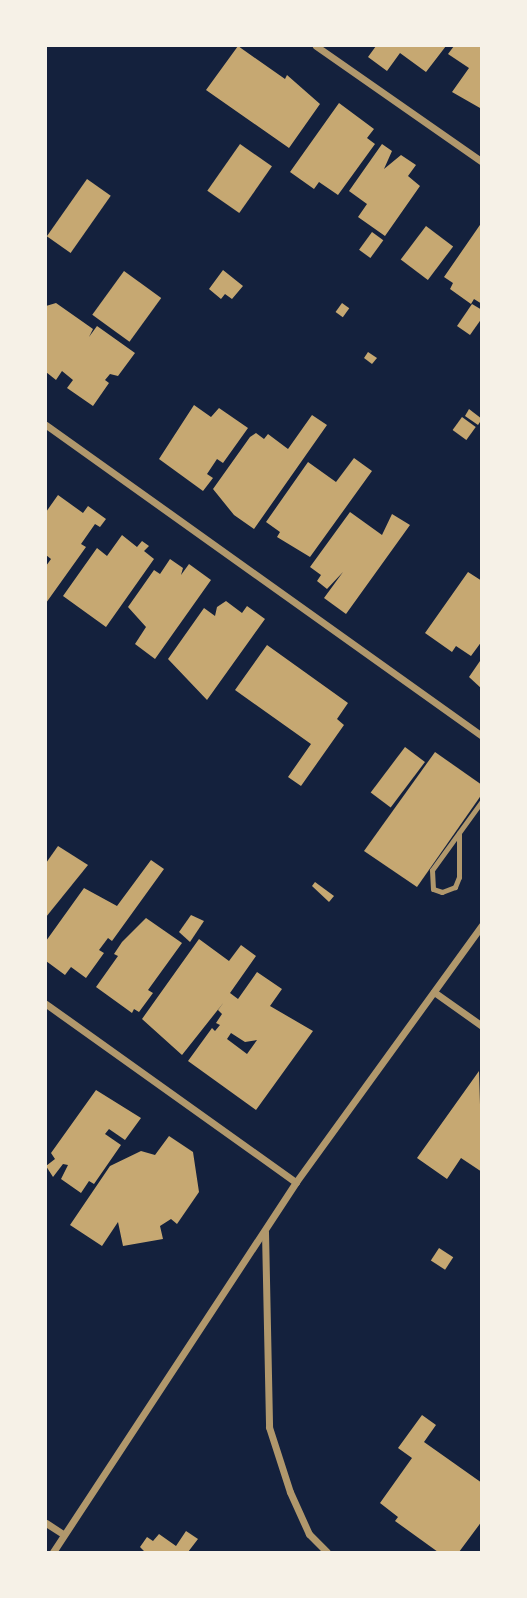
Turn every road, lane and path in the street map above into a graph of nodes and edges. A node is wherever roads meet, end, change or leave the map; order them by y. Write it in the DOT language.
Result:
graph roads {
  1 [pos="316,46"];
  2 [pos="481,162"];
  3 [pos="46,425"];
  4 [pos="481,736"];
  5 [pos="481,801"];
  6 [pos="459,833"];
  7 [pos="481,925"];
  8 [pos="434,992"];
  9 [pos="46,1004"];
  10 [pos="481,1026"];
  11 [pos="296,1182"];
  12 [pos="265,1231"];
  13 [pos="46,1523"];
  14 [pos="63,1534"];
  15 [pos="53,1552"];
  16 [pos="327,1552"];
  1 -- 2 [label="street"];
  3 -- 4 [label="street"];
  5 -- 6 [label="lane"];
  6 -- 6 [label="lane"];
  7 -- 8 [label="street"];
  8 -- 10 [label="street"];
  8 -- 11 [label="street"];
  9 -- 11 [label="street"];
  11 -- 12 [label="street"];
  12 -- 14 [label="street"];
  12 -- 16 [label="street"];
  13 -- 14 [label="street"];
  14 -- 15 [label="street"];
}
